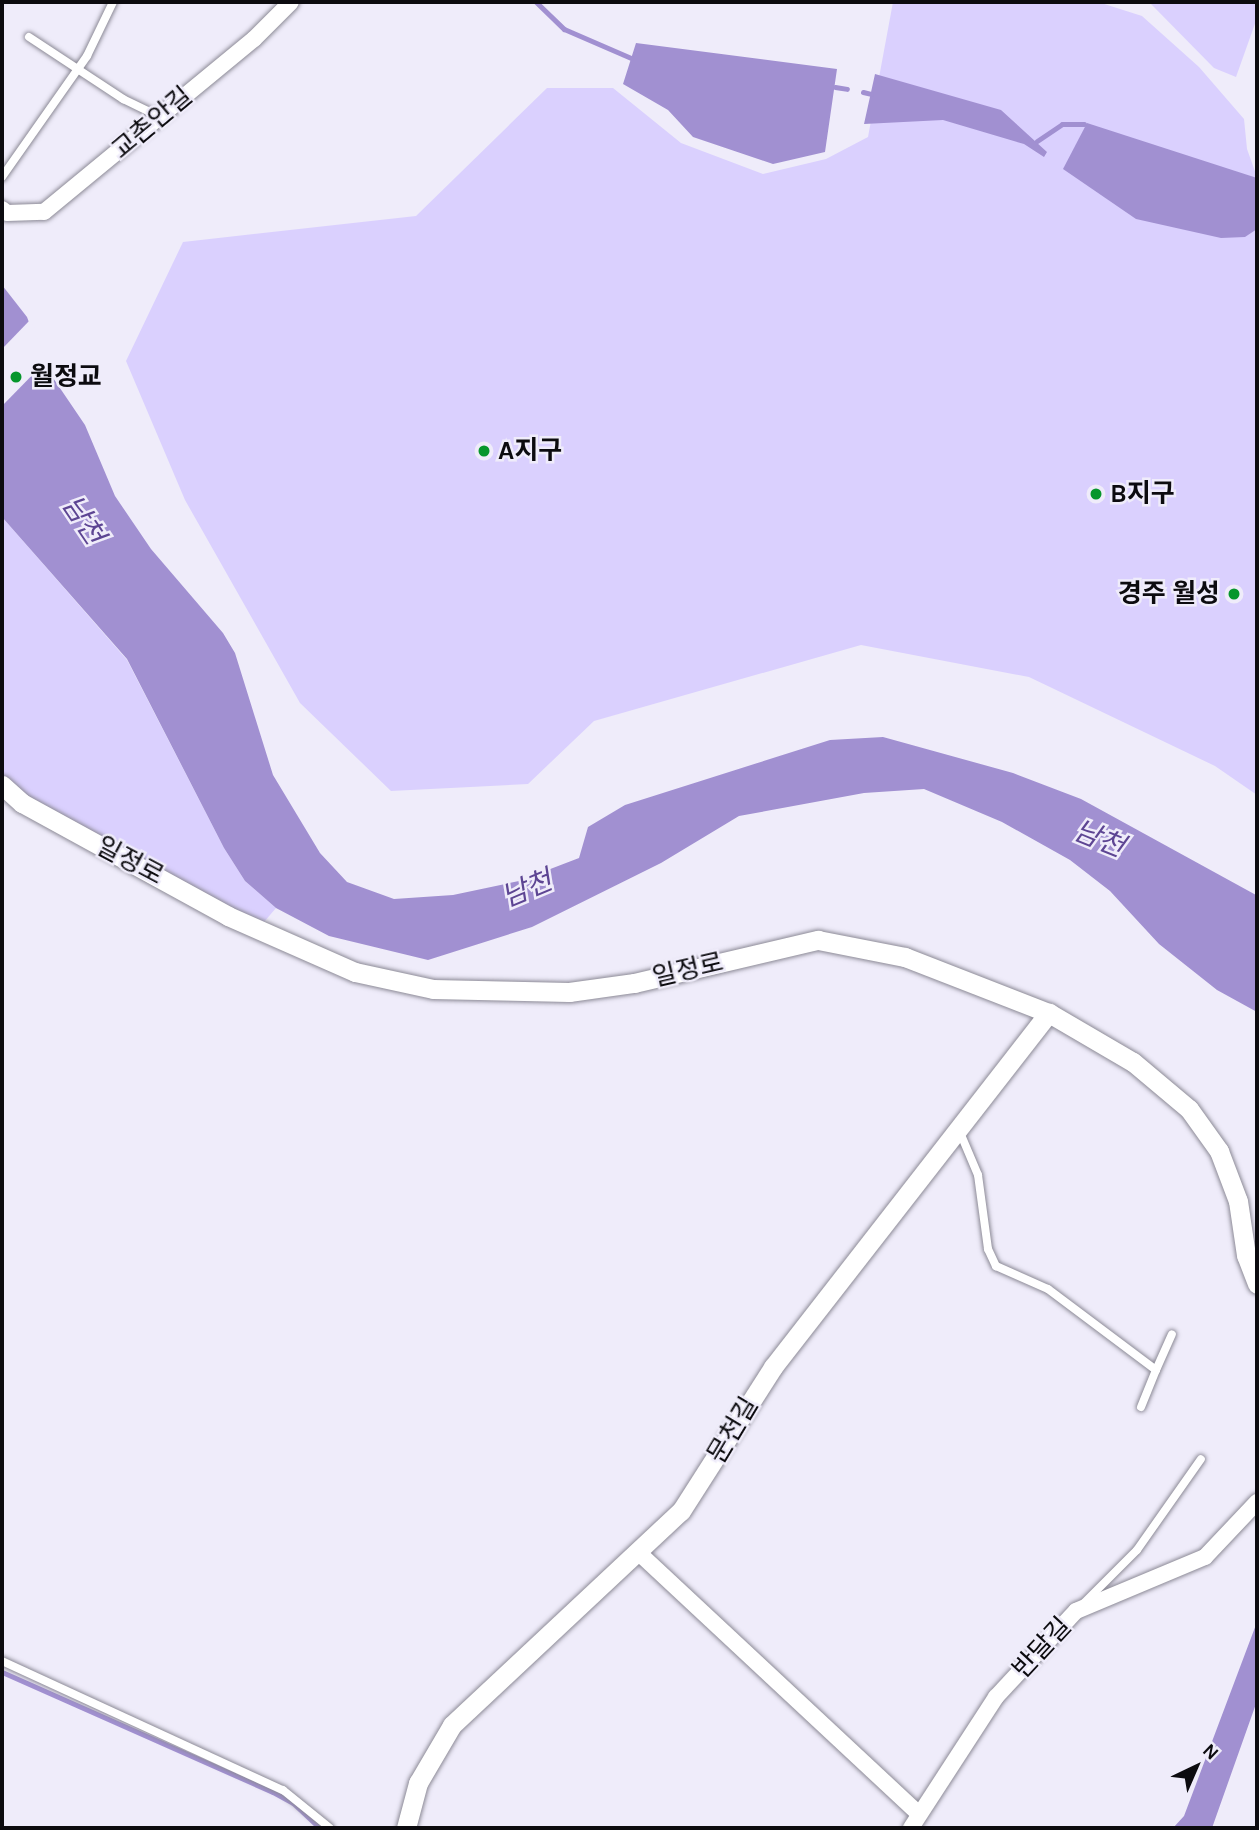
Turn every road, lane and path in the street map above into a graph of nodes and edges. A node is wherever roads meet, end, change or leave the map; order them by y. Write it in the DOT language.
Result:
graph roads {
  1 [pos="113,2"];
  2 [pos="290,2"];
  3 [pos="29,37"];
  4 [pos="79,69"];
  5 [pos="160,117"];
  6 [pos="2,177"];
  7 [pos="2,209"];
  8 [pos="2,785"];
  9 [pos="1049,1013"];
  10 [pos="958,1128"];
  11 [pos="1257,1284"];
  12 [pos="1172,1334"];
  13 [pos="1156,1370"];
  14 [pos="1141,1407"];
  15 [pos="1201,1458"];
  16 [pos="1257,1502"];
  17 [pos="638,1552"];
  18 [pos="1076,1611"];
  19 [pos="2,1661"];
  20 [pos="915,1821"];
  21 [pos="330,1828"];
  22 [pos="406,1828"];
  1 -- 4 [label="lane"];
  2 -- 5 [label="street, 교촌안길"];
  3 -- 4 [label="lane"];
  4 -- 5 [label="lane"];
  4 -- 6 [label="lane"];
  5 -- 7 [label="street, 교촌안길"];
  8 -- 9 [label="street, 일정로"];
  9 -- 10 [label="street, 문천길"];
  9 -- 11 [label="street, 일정로"];
  10 -- 13 [label="lane"];
  10 -- 17 [label="street, 문천길"];
  12 -- 13 [label="lane"];
  13 -- 14 [label="lane"];
  15 -- 18 [label="lane"];
  16 -- 18 [label="street, 반달길"];
  17 -- 20 [label="street"];
  17 -- 22 [label="street, 문천길"];
  18 -- 20 [label="street, 반달길"];
  19 -- 21 [label="lane"];
}
